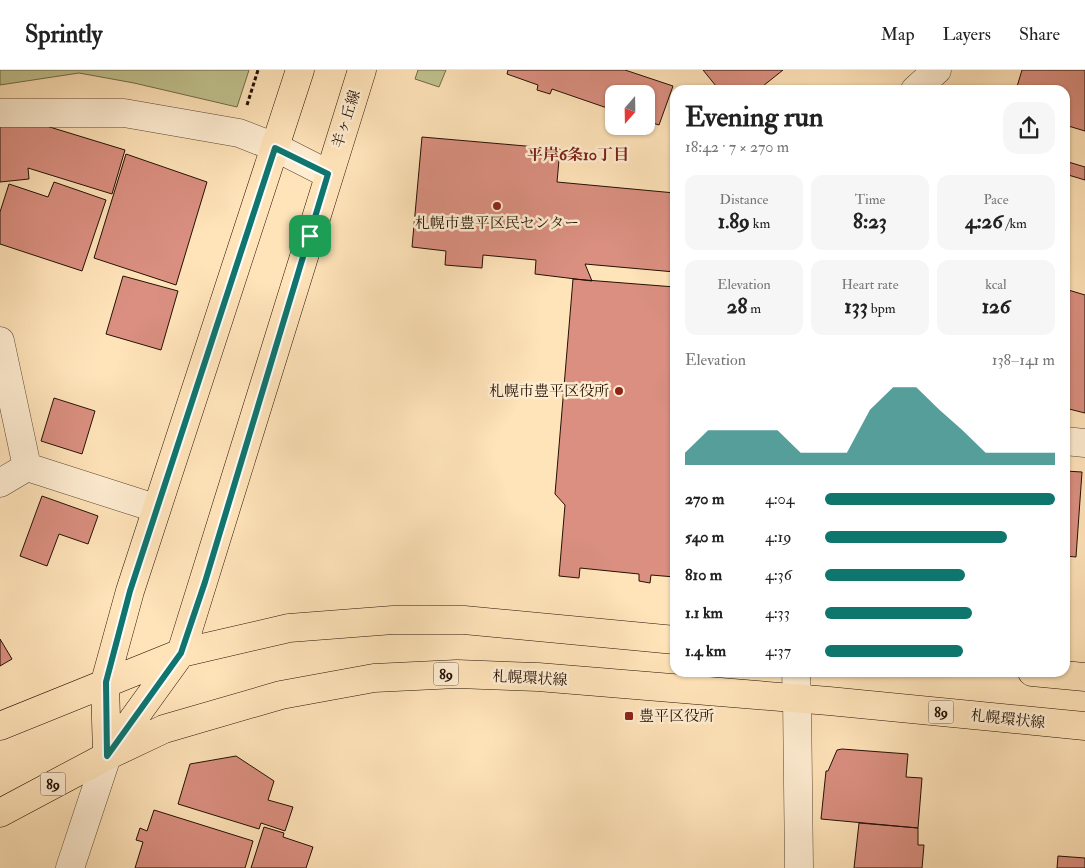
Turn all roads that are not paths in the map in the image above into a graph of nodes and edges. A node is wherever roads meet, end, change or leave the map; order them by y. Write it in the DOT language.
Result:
graph roads {
  1 [pos="300,70"];
  2 [pos="362,70"];
  3 [pos="937,70"];
  4 [pos="920,85"];
  5 [pos="0,113"];
  6 [pos="275,148"];
  7 [pos="328,174"];
  8 [pos="0,341"];
  9 [pos="1070,442"];
  10 [pos="1085,443"];
  11 [pos="26,467"];
  12 [pos="0,483"];
  13 [pos="155,508"];
  14 [pos="670,640"];
  15 [pos="181,653"];
  16 [pos="1070,676"];
  17 [pos="1085,677"];
  18 [pos="106,682"];
  19 [pos="796,686"];
  20 [pos="0,726"];
  21 [pos="1085,726"];
  22 [pos="107,756"];
  23 [pos="0,813"];
  24 [pos="70,868"];
  25 [pos="799,868"];
  1 -- 6 [label="main road"];
  2 -- 7 [label="main road, 羊ヶ丘線"];
  3 -- 4 [label="street"];
  5 -- 6 [label="street"];
  6 -- 7 [label="street"];
  6 -- 13 [label="main road"];
  7 -- 15 [label="main road, 羊ヶ丘線"];
  8 -- 11 [label="street"];
  9 -- 10 [label="street"];
  11 -- 12 [label="street"];
  11 -- 13 [label="street"];
  13 -- 18 [label="main road"];
  14 -- 15 [label="main road"];
  15 -- 18 [label="main road"];
  15 -- 22 [label="main road, 羊ヶ丘線"];
  16 -- 17 [label="main road"];
  18 -- 20 [label="main road"];
  18 -- 22 [label="main road"];
  19 -- 21 [label="main road, 札幌環状線 / 89"];
  19 -- 22 [label="main road, 札幌環状線 / 89"];
  19 -- 25 [label="street"];
  22 -- 23 [label="main road, 札幌環状線 / 89"];
  22 -- 24 [label="street"];
}
